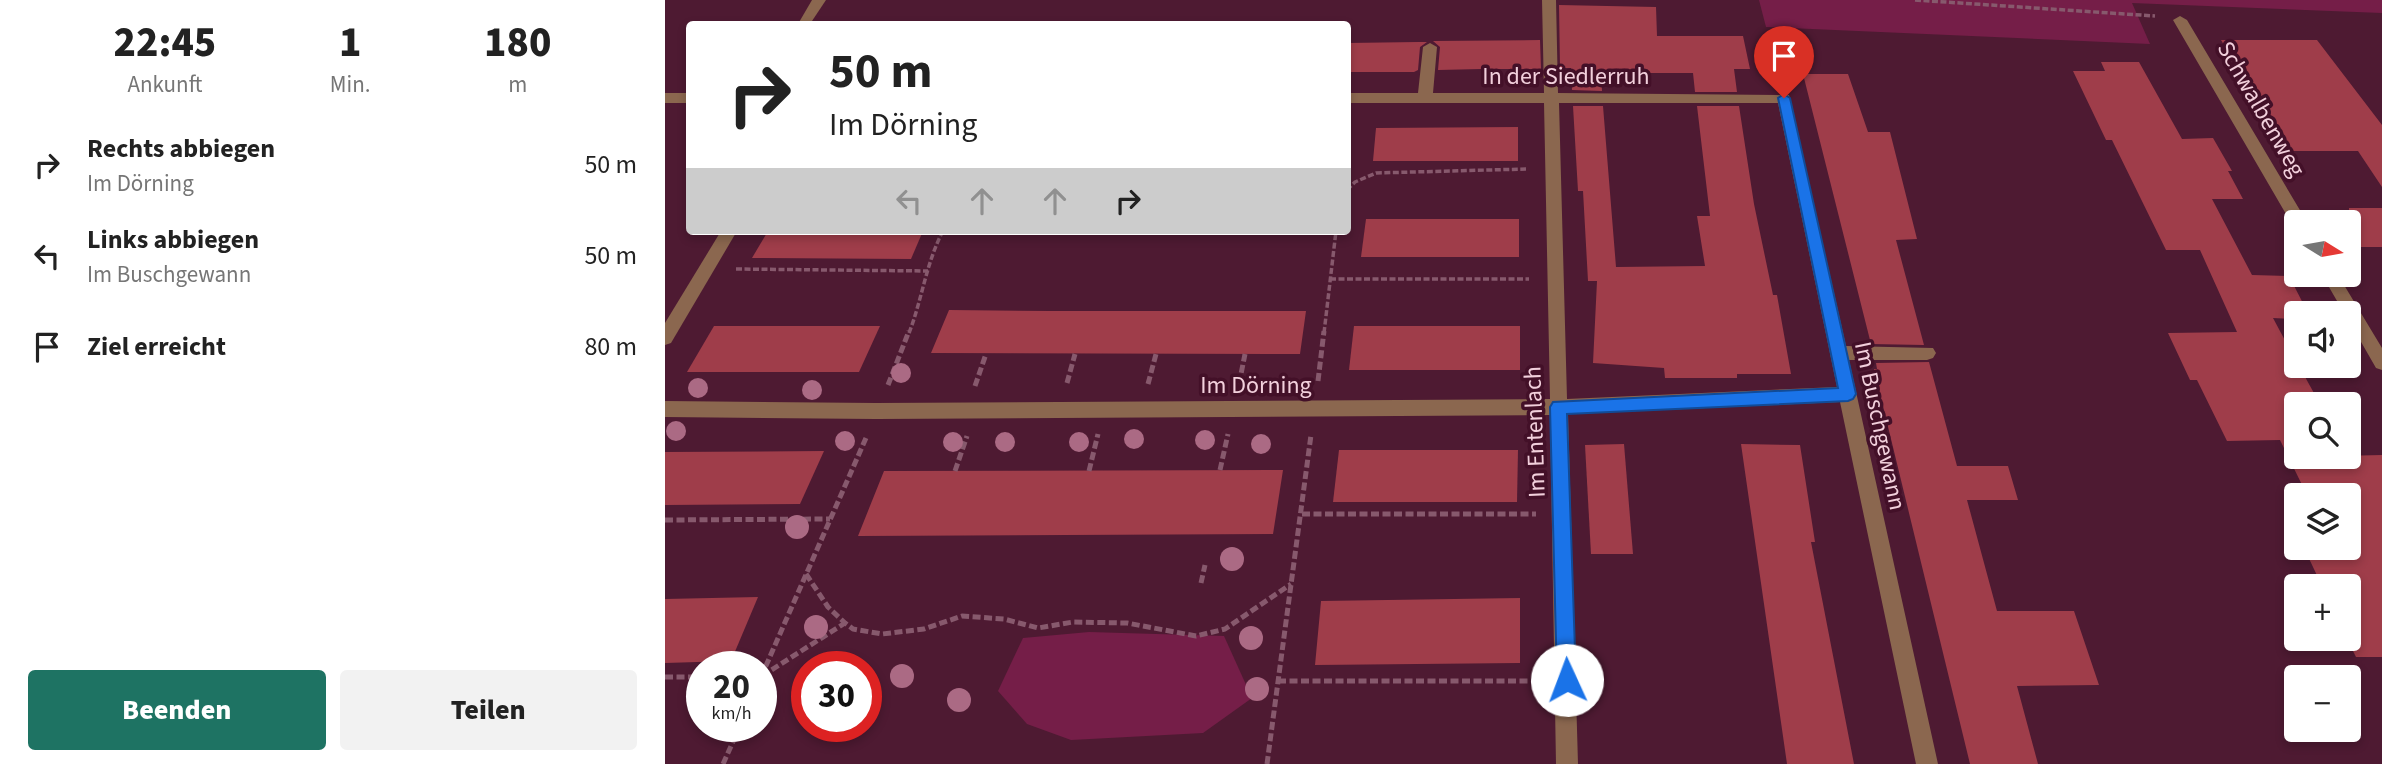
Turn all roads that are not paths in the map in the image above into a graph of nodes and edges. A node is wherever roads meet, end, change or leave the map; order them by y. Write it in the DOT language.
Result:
graph roads {
  1 [pos="819,0"];
  2 [pos="1549,0"];
  3 [pos="2180,20"];
  4 [pos="806,21"];
  5 [pos="1430,47"];
  6 [pos="1351,98"];
  7 [pos="1425,98"];
  8 [pos="1784,98"];
  9 [pos="665,99"];
  10 [pos="686,99"];
  11 [pos="1551,99"];
  12 [pos="2292,210"];
  13 [pos="727,235"];
  14 [pos="2337,287"];
  15 [pos="665,338"];
  16 [pos="1839,353"];
  17 [pos="1927,353"];
  18 [pos="2382,363"];
  19 [pos="1848,394"];
  20 [pos="1558,407"];
  21 [pos="665,409"];
  22 [pos="1567,764"];
  23 [pos="1927,764"];
  1 -- 4 [label="street"];
  2 -- 11 [label="street, Im Entenlach"];
  3 -- 12 [label="street, Schwalbenweg"];
  5 -- 7 [label="street"];
  6 -- 7 [label="street, In der Siedlerruh"];
  7 -- 11 [label="street, In der Siedlerruh"];
  8 -- 11 [label="street, In der Siedlerruh"];
  8 -- 16 [label="street, Im Buschgewann"];
  9 -- 10 [label="street"];
  11 -- 20 [label="street, Im Entenlach"];
  13 -- 15 [label="street"];
  14 -- 18 [label="street"];
  16 -- 17 [label="street"];
  16 -- 19 [label="street, Im Buschgewann"];
  19 -- 20 [label="street, Im Dörning"];
  19 -- 23 [label="street, Im Buschgewann"];
  20 -- 21 [label="street, Im Dörning"];
  20 -- 22 [label="street, Im Entenlach"];
}
